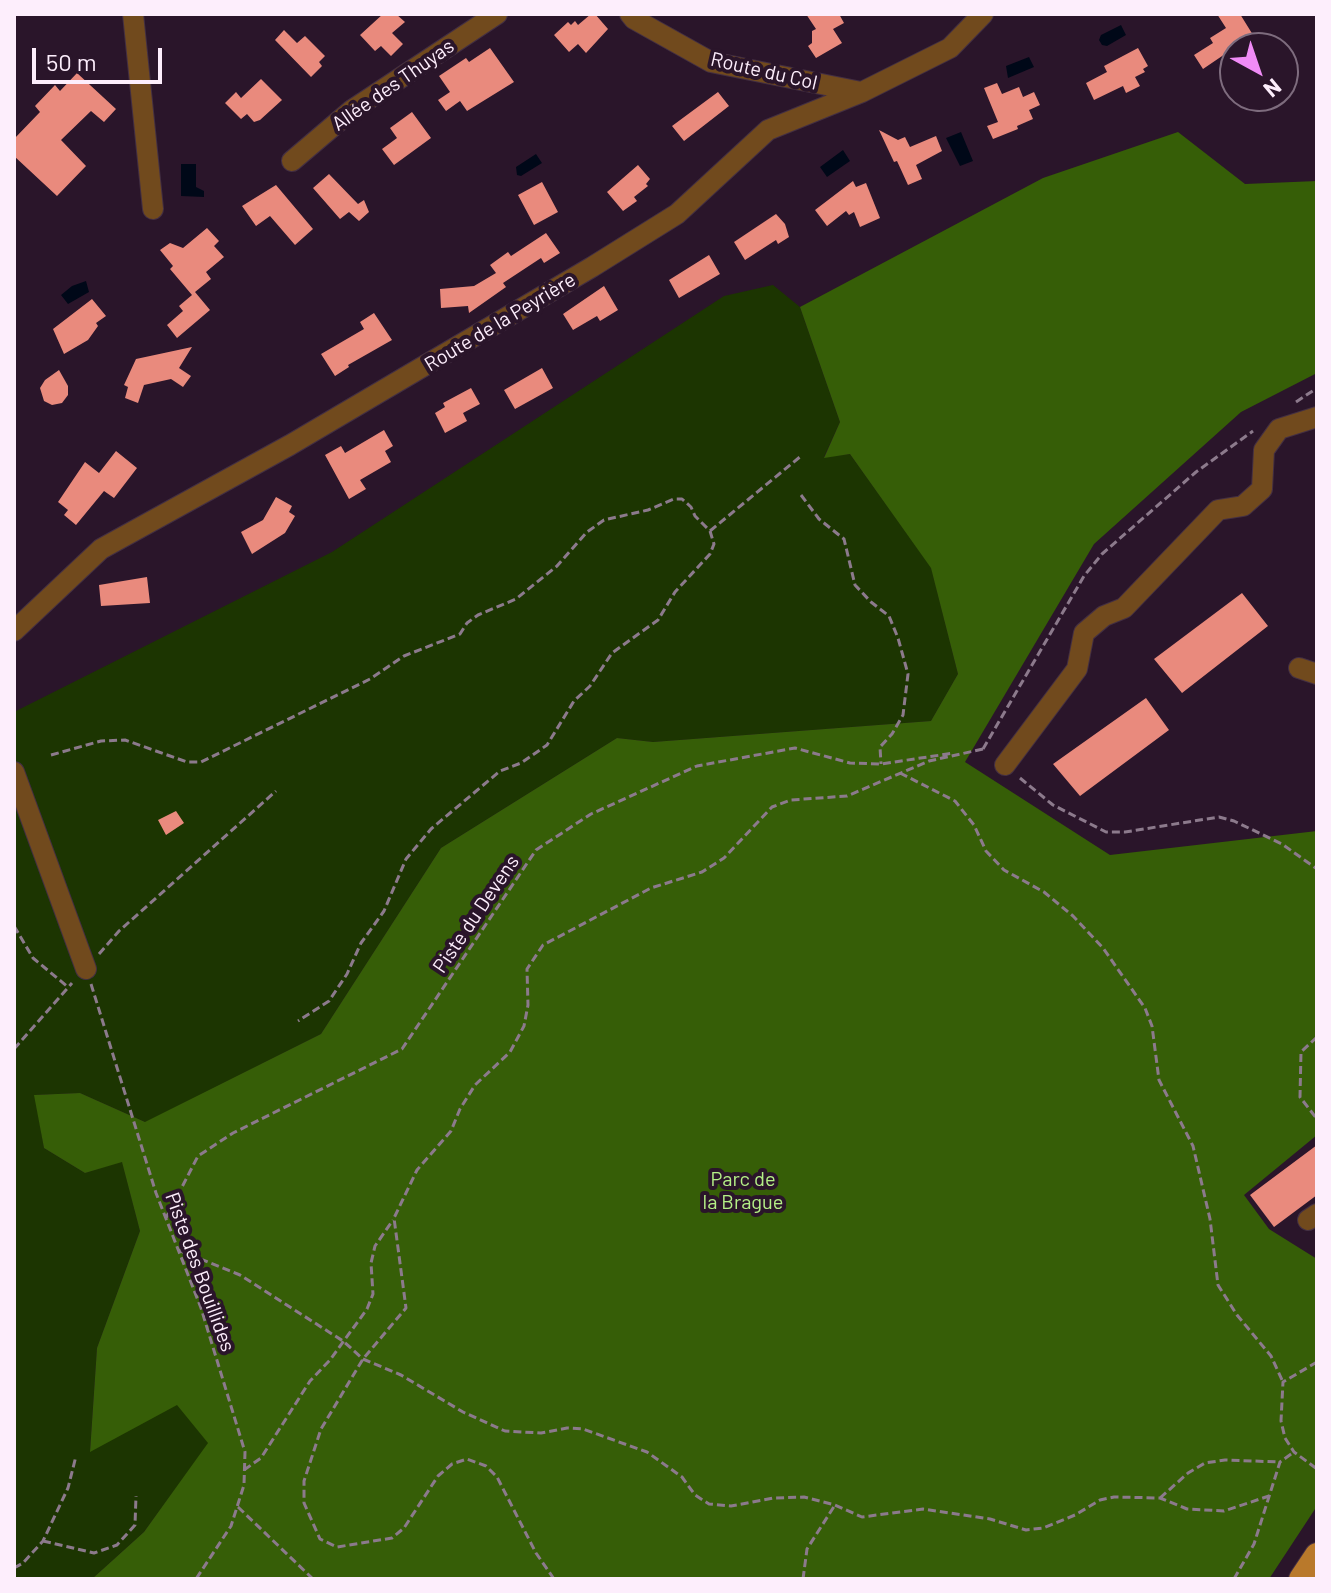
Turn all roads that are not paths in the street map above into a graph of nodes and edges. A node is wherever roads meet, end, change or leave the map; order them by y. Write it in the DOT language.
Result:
graph roads {
  1 [pos="133,14"];
  2 [pos="497,14"];
  3 [pos="630,14"];
  4 [pos="983,14"];
  5 [pos="862,92"];
  6 [pos="292,161"];
  7 [pos="153,209"];
  8 [pos="1317,417"];
  9 [pos="14,631"];
  10 [pos="1005,765"];
  11 [pos="14,772"];
  12 [pos="86,969"];
  13 [pos="1317,1555"];
  14 [pos="1301,1579"];
  1 -- 7 [label="street"];
  2 -- 6 [label="street, Allée des Thuyas"];
  3 -- 5 [label="street, Route du Col"];
  4 -- 5 [label="street, Route de la Peyrière"];
  5 -- 9 [label="street, Route de la Peyrière"];
  8 -- 10 [label="street"];
  11 -- 12 [label="street"];
  13 -- 14 [label="main road"];
}
